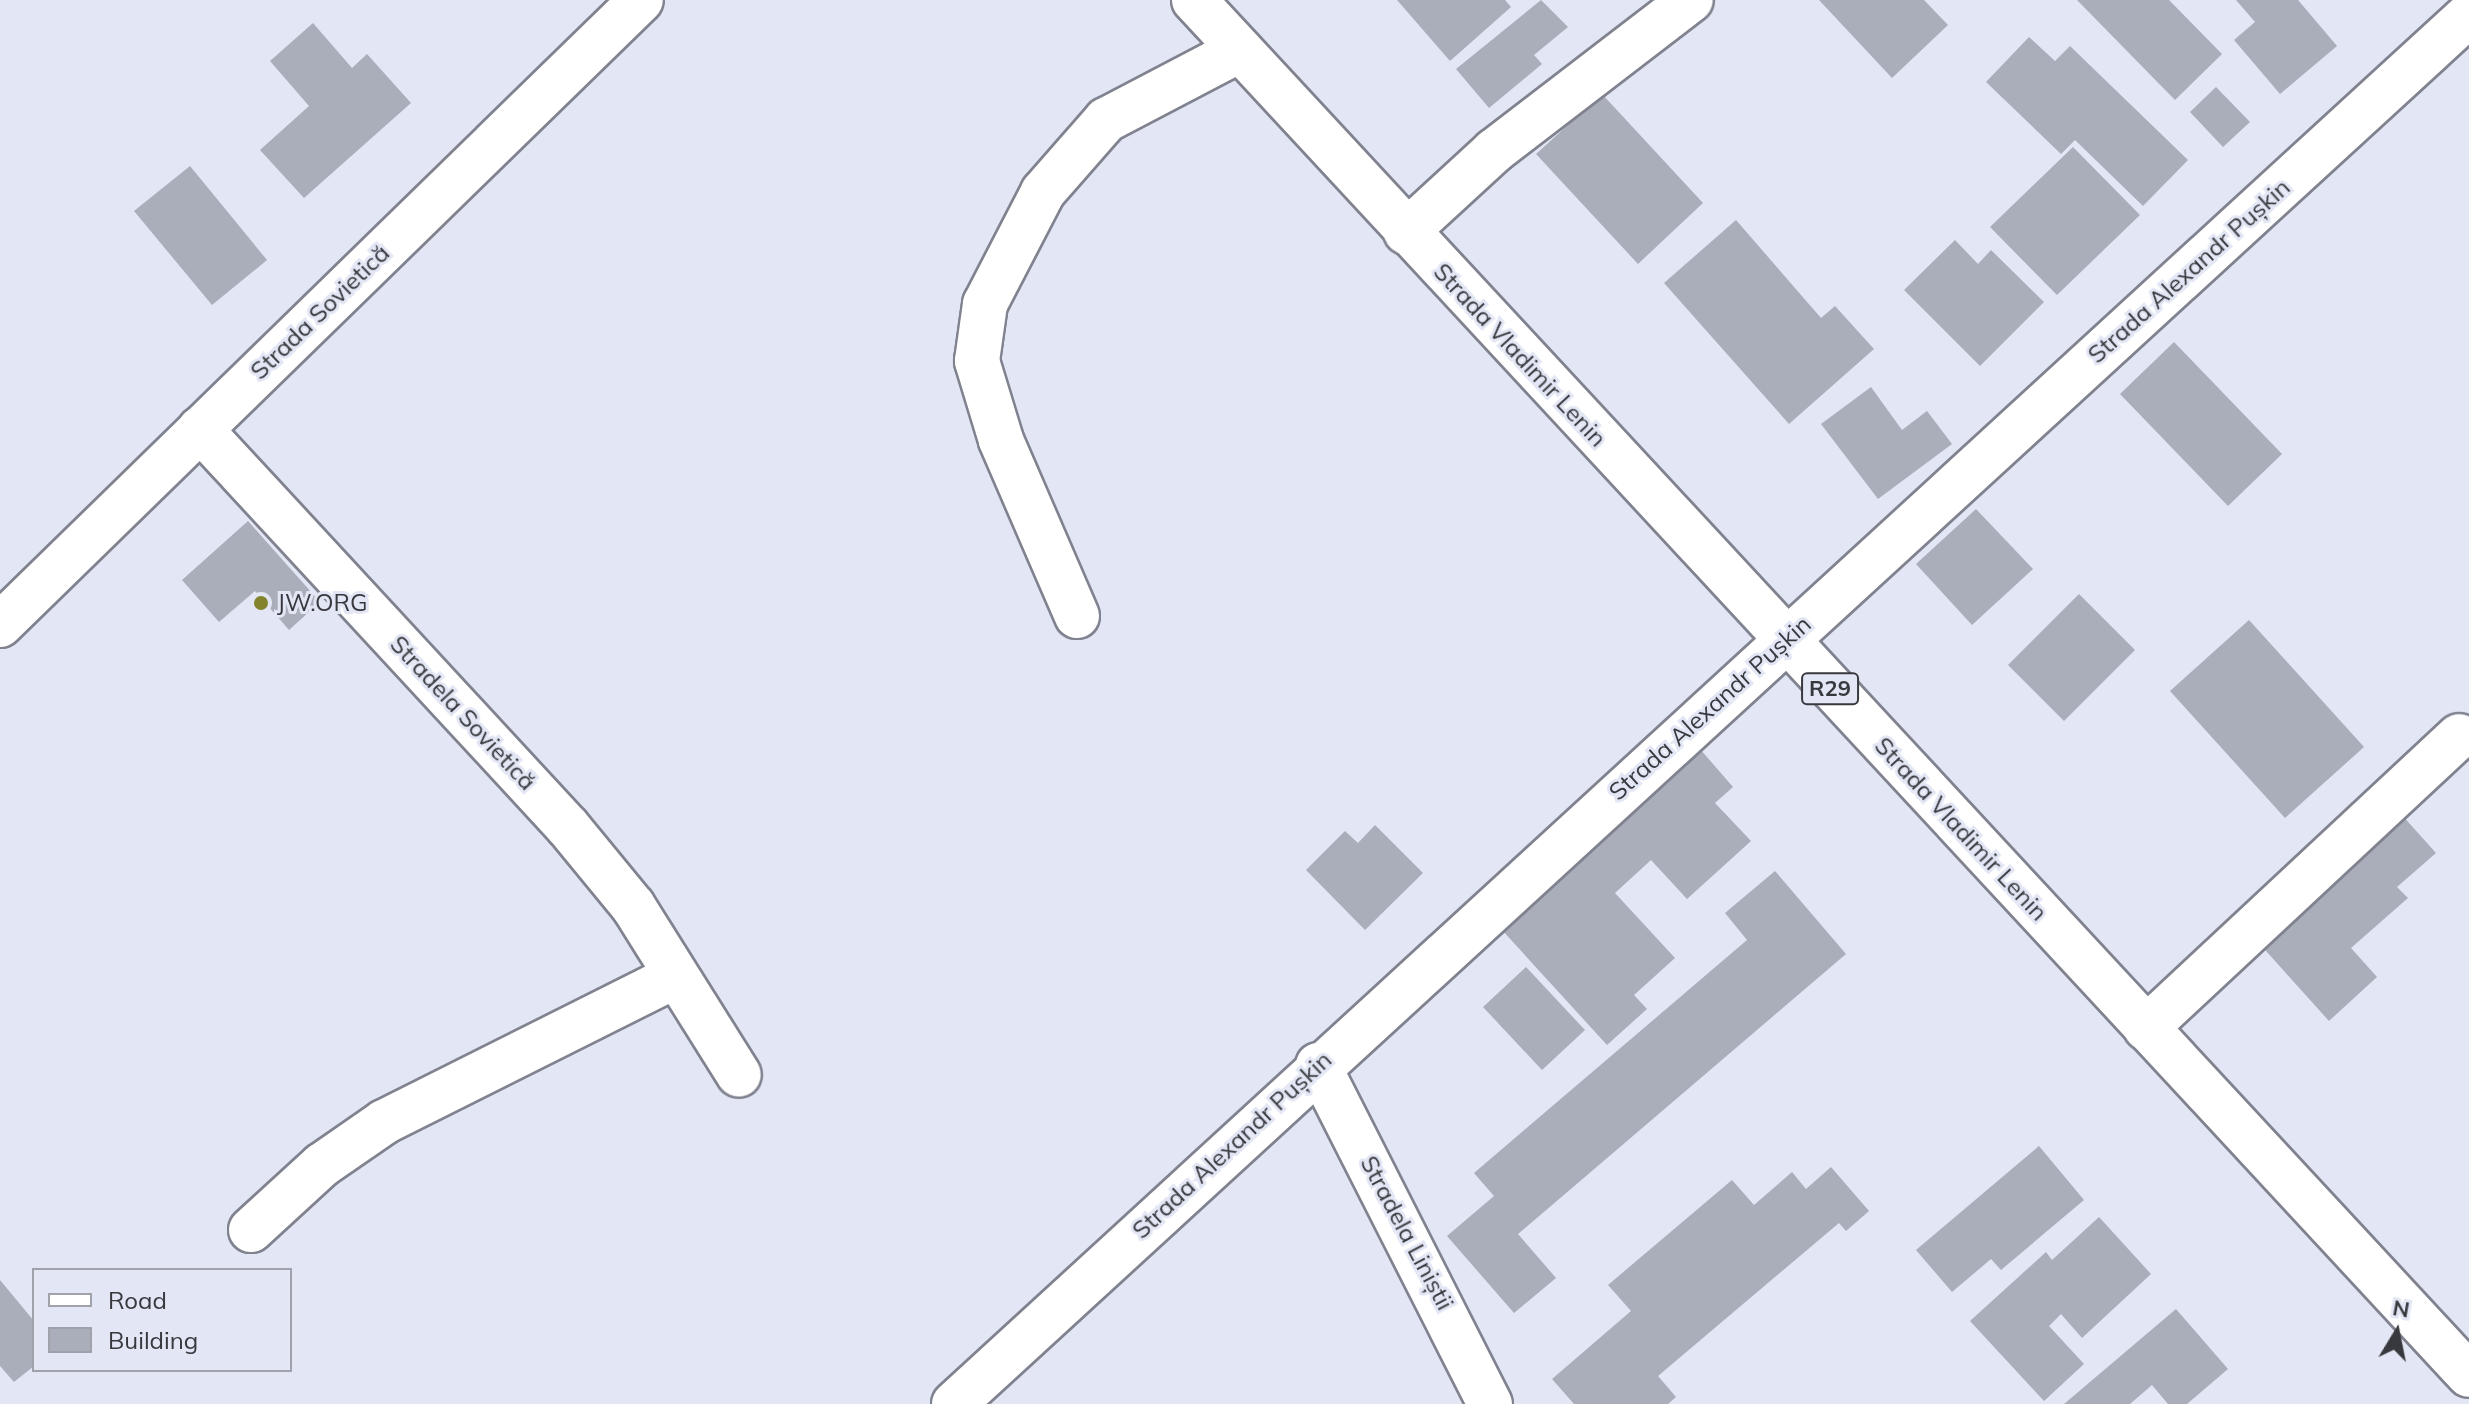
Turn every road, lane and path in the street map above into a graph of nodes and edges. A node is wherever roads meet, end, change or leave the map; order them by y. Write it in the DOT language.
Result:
graph roads {
  1 [pos="641,0"];
  2 [pos="1194,0"];
  3 [pos="1691,0"];
  4 [pos="2469,15"];
  5 [pos="1240,50"];
  6 [pos="1406,232"];
  7 [pos="200,429"];
  8 [pos="1077,616"];
  9 [pos="0,625"];
  10 [pos="1784,640"];
  11 [pos="2459,736"];
  12 [pos="675,976"];
  13 [pos="2146,1028"];
  14 [pos="1318,1065"];
  15 [pos="739,1075"];
  16 [pos="251,1230"];
  17 [pos="2469,1375"];
  18 [pos="954,1404"];
  19 [pos="1490,1404"];
  1 -- 7 [label="street, Strada Sovietică"];
  2 -- 5 [label="street, Strada Vladimir Lenin / R29"];
  3 -- 6 [label="street"];
  4 -- 10 [label="street, Strada Alexandr Pușkin"];
  5 -- 6 [label="street, Strada Vladimir Lenin / R29"];
  5 -- 8 [label="street"];
  6 -- 10 [label="street, Strada Vladimir Lenin / R29"];
  7 -- 9 [label="street, Strada Sovietică"];
  7 -- 12 [label="street, Stradela Sovietică"];
  10 -- 13 [label="street, Strada Vladimir Lenin / R29"];
  10 -- 14 [label="street, Strada Alexandr Pușkin"];
  11 -- 13 [label="street"];
  12 -- 15 [label="street, Stradela Sovietică"];
  12 -- 16 [label="street"];
  13 -- 17 [label="street, Strada Vladimir Lenin / R29"];
  14 -- 18 [label="street, Strada Alexandr Pușkin"];
  14 -- 19 [label="street, Stradela Liniștii"];
}
